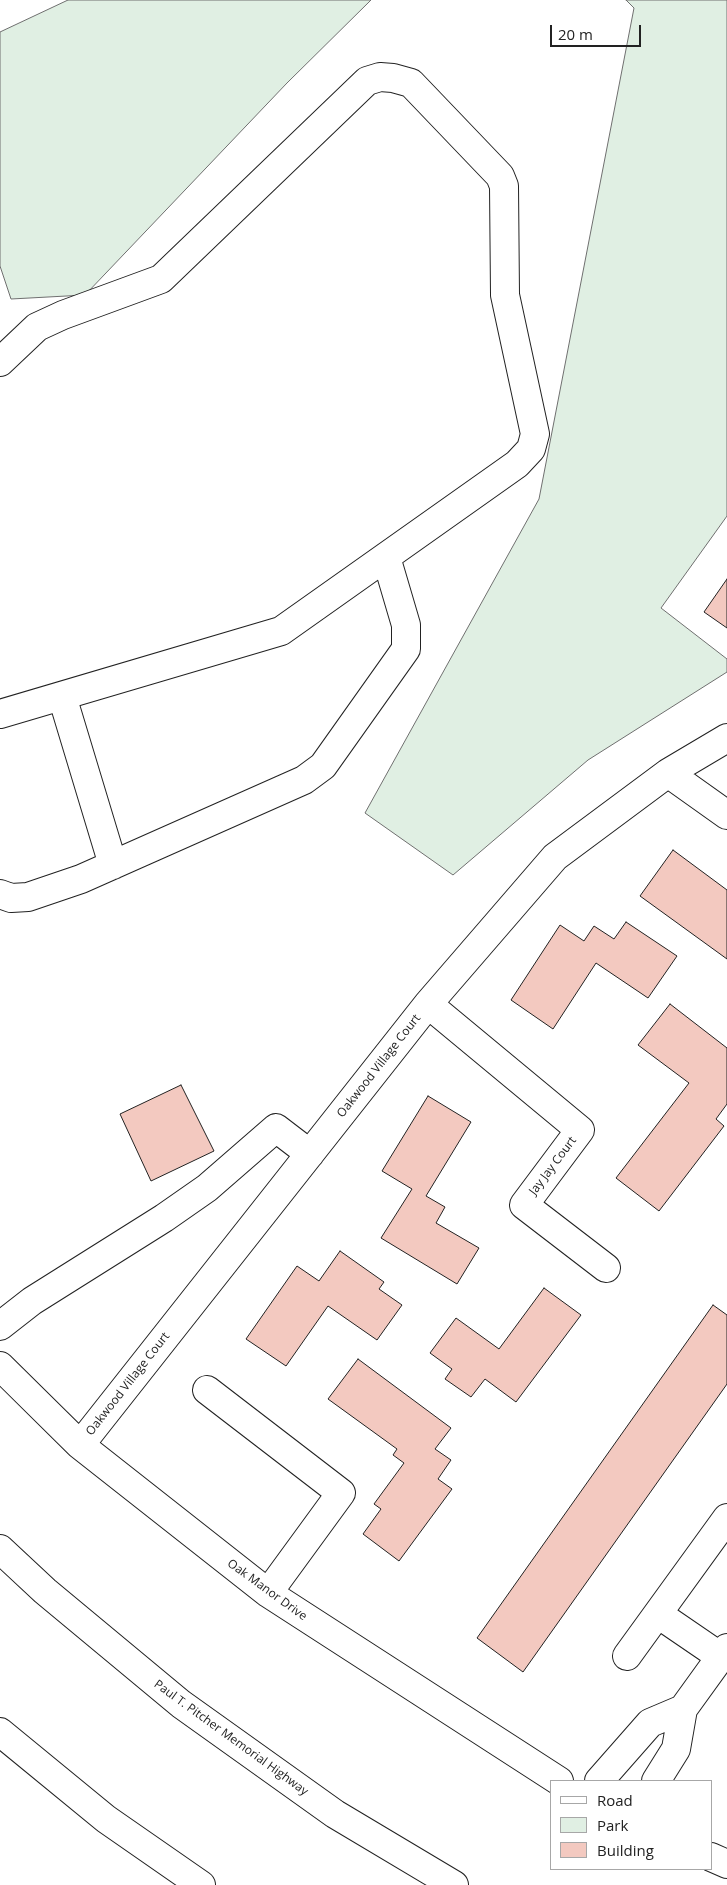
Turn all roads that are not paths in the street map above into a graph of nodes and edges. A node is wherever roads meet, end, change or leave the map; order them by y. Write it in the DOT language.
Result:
graph roads {
  1 [pos="0,362"];
  2 [pos="386,557"];
  3 [pos="62,696"];
  4 [pos="0,714"];
  5 [pos="727,738"];
  6 [pos="668,772"];
  7 [pos="727,815"];
  8 [pos="113,865"];
  9 [pos="0,894"];
  10 [pos="428,1004"];
  11 [pos="310,1154"];
  12 [pos="606,1268"];
  13 [pos="0,1326"];
  14 [pos="0,1366"];
  15 [pos="207,1390"];
  16 [pos="80,1445"];
  17 [pos="727,1518"];
  18 [pos="0,1549"];
  19 [pos="268,1593"];
  20 [pos="658,1614"];
  21 [pos="724,1652"];
  22 [pos="627,1656"];
  23 [pos="683,1709"];
  24 [pos="0,1732"];
  25 [pos="557,1780"];
  26 [pos="599,1780"];
  27 [pos="657,1780"];
  28 [pos="712,1857"];
  29 [pos="727,1864"];
  30 [pos="201,1885"];
  31 [pos="454,1885"];
  1 -- 2 [label="main road"];
  2 -- 3 [label="main road"];
  2 -- 8 [label="main road"];
  3 -- 4 [label="main road"];
  3 -- 8 [label="main road"];
  5 -- 6 [label="main road, Oakwood Village Court"];
  6 -- 7 [label="main road"];
  6 -- 10 [label="main road, Oakwood Village Court"];
  8 -- 9 [label="main road"];
  10 -- 11 [label="main road, Oakwood Village Court"];
  10 -- 12 [label="main road, Jay Jay Court"];
  11 -- 13 [label="main road"];
  11 -- 16 [label="main road, Oakwood Village Court"];
  14 -- 16 [label="main road, Oak Manor Drive"];
  15 -- 19 [label="main road"];
  16 -- 19 [label="main road, Oak Manor Drive"];
  17 -- 20 [label="main road"];
  18 -- 31 [label="main road, Paul T. Pitcher Memorial Highway"];
  19 -- 25 [label="main road, Oak Manor Drive"];
  20 -- 21 [label="main road"];
  20 -- 22 [label="main road"];
  21 -- 23 [label="main road"];
  23 -- 26 [label="main road"];
  23 -- 27 [label="main road"];
  24 -- 30 [label="main road"];
  28 -- 29 [label="main road"];
}
